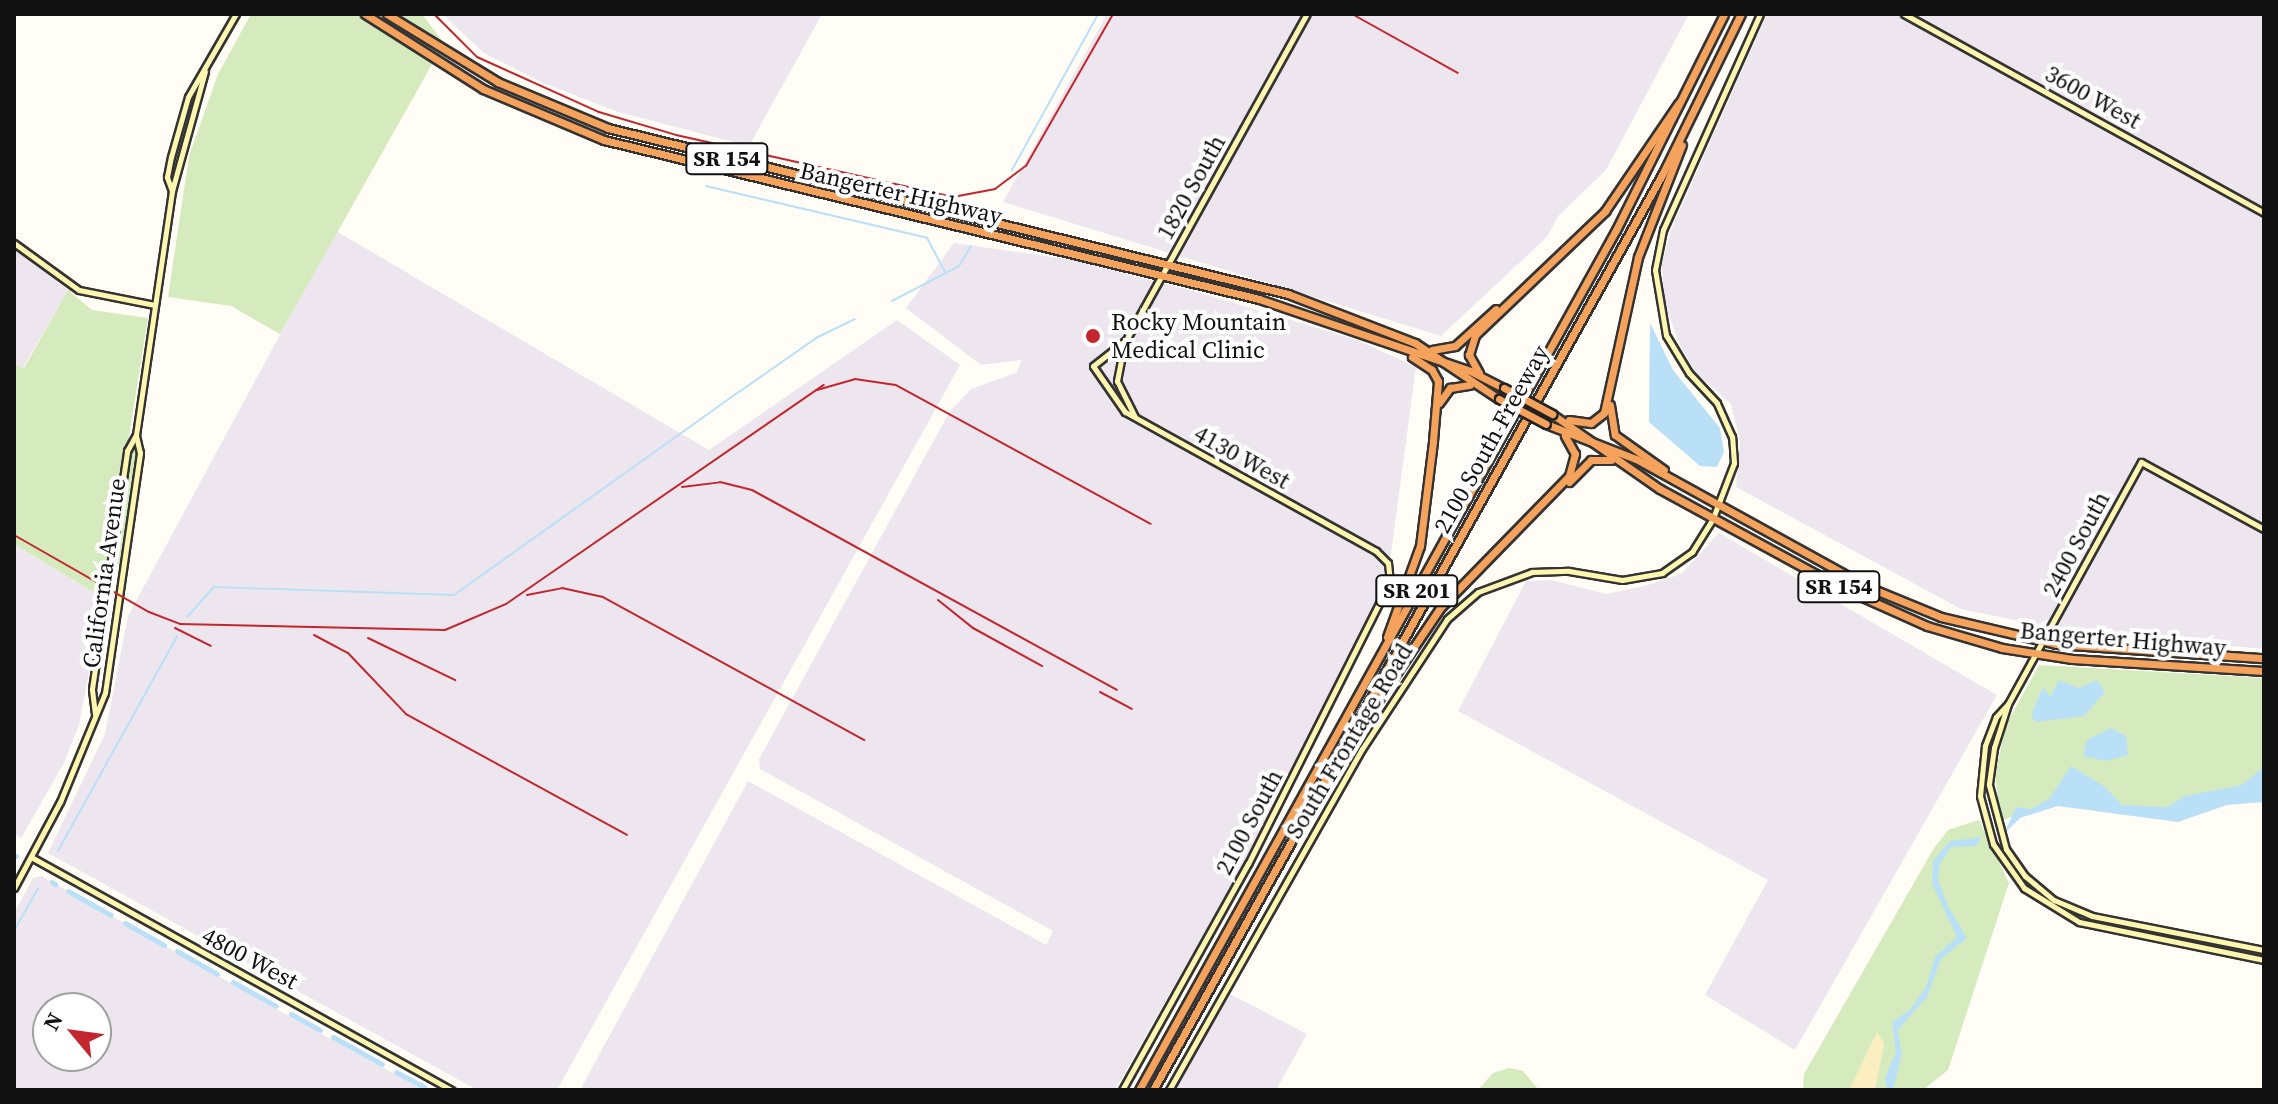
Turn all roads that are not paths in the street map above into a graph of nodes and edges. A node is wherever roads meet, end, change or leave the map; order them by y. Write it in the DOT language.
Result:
graph roads {
  1 [pos="236,14"];
  2 [pos="365,14"];
  3 [pos="387,14"];
  4 [pos="1307,14"];
  5 [pos="1724,14"];
  6 [pos="1741,14"];
  7 [pos="1760,14"];
  8 [pos="1904,14"];
  9 [pos="205,71"];
  10 [pos="1689,89"];
  11 [pos="1693,116"];
  12 [pos="172,191"];
  13 [pos="2264,213"];
  14 [pos="14,243"];
  15 [pos="1169,263"];
  16 [pos="1163,274"];
  17 [pos="1523,288"];
  18 [pos="155,305"];
  19 [pos="1126,340"];
  20 [pos="1393,346"];
  21 [pos="1425,348"];
  22 [pos="1618,357"];
  23 [pos="1448,365"];
  24 [pos="1093,366"];
  25 [pos="1482,376"];
  26 [pos="1476,386"];
  27 [pos="1552,414"];
  28 [pos="1142,423"];
  29 [pos="1562,434"];
  30 [pos="136,435"];
  31 [pos="1433,441"];
  32 [pos="1598,446"];
  33 [pos="1616,461"];
  34 [pos="1703,495"];
  35 [pos="1720,505"];
  36 [pos="1713,518"];
  37 [pos="2264,529"];
  38 [pos="1511,535"];
  39 [pos="1388,563"];
  40 [pos="2042,642"];
  41 [pos="2036,654"];
  42 [pos="2264,658"];
  43 [pos="2264,671"];
  44 [pos="2008,704"];
  45 [pos="95,714"];
  46 [pos="1342,750"];
  47 [pos="1322,762"];
  48 [pos="31,857"];
  49 [pos="14,888"];
  50 [pos="2264,950"];
  51 [pos="2264,960"];
  52 [pos="452,1090"];
  53 [pos="1122,1090"];
  54 [pos="1139,1090"];
  55 [pos="1153,1090"];
  56 [pos="1169,1090"];
  1 -- 9 [label="street, California Avenue"];
  2 -- 16 [label="highway, Bangerter Highway / SR 154"];
  3 -- 15 [label="highway, Bangerter Highway / SR 154"];
  4 -- 15 [label="street, 1820 South"];
  5 -- 10 [label="highway, 2100 South Freeway / SR 201"];
  6 -- 11 [label="highway, 2100 South Freeway / SR 201"];
  7 -- 35 [label="street, South Frontage Road"];
  8 -- 13 [label="street, 3600 West"];
  9 -- 12 [label="street, California Avenue"];
  9 -- 12 [label="street, California Avenue"];
  10 -- 17 [label="highway"];
  10 -- 47 [label="highway, 2100 South Freeway / SR 201"];
  11 -- 22 [label="highway"];
  11 -- 46 [label="highway, 2100 South Freeway / SR 201"];
  12 -- 18 [label="street, California Avenue"];
  14 -- 18 [label="street"];
  15 -- 16 [label="street, 1820 South"];
  15 -- 21 [label="highway, Bangerter Highway / SR 154"];
  16 -- 19 [label="street, 1820 South"];
  16 -- 20 [label="highway, Bangerter Highway / SR 154"];
  17 -- 21 [label="highway"];
  17 -- 25 [label="highway"];
  18 -- 30 [label="street, California Avenue"];
  19 -- 24 [label="street, 1820 South"];
  19 -- 28 [label="street"];
  20 -- 23 [label="highway, Bangerter Highway / SR 154"];
  20 -- 31 [label="highway"];
  21 -- 23 [label="highway, Bangerter Highway / SR 154"];
  22 -- 27 [label="highway"];
  22 -- 34 [label="highway"];
  23 -- 25 [label="highway, Bangerter Highway / SR 154"];
  23 -- 26 [label="highway, Bangerter Highway / SR 154"];
  24 -- 28 [label="street, 4130 West"];
  25 -- 27 [label="highway, Bangerter Highway / SR 154, bridge"];
  26 -- 29 [label="highway, Bangerter Highway / SR 154, bridge"];
  26 -- 31 [label="highway"];
  27 -- 32 [label="highway, Bangerter Highway / SR 154"];
  28 -- 39 [label="street, 4130 West"];
  29 -- 32 [label="highway, Bangerter Highway / SR 154"];
  29 -- 38 [label="highway"];
  30 -- 45 [label="street, California Avenue"];
  30 -- 45 [label="street, California Avenue"];
  31 -- 47 [label="highway"];
  32 -- 33 [label="highway, Bangerter Highway / SR 154"];
  32 -- 34 [label="highway, Bangerter Highway / SR 154"];
  33 -- 36 [label="highway, Bangerter Highway / SR 154"];
  33 -- 38 [label="highway"];
  34 -- 35 [label="highway, Bangerter Highway / SR 154"];
  35 -- 36 [label="street, South Frontage Road"];
  35 -- 40 [label="highway, Bangerter Highway / SR 154"];
  36 -- 41 [label="highway, Bangerter Highway / SR 154"];
  36 -- 56 [label="street, South Frontage Road"];
  37 -- 40 [label="street, 2400 South"];
  38 -- 46 [label="highway"];
  39 -- 53 [label="street, 2100 South"];
  40 -- 41 [label="street, 2400 South"];
  40 -- 42 [label="highway, Bangerter Highway / SR 154"];
  41 -- 43 [label="highway, Bangerter Highway / SR 154"];
  41 -- 44 [label="street, 2400 South"];
  44 -- 50 [label="street"];
  44 -- 51 [label="street"];
  45 -- 48 [label="street, California Avenue"];
  46 -- 55 [label="highway, 2100 South Freeway / SR 201"];
  47 -- 54 [label="highway, 2100 South Freeway / SR 201"];
  48 -- 49 [label="street, California Avenue"];
  48 -- 52 [label="street, 4800 West"];
}
